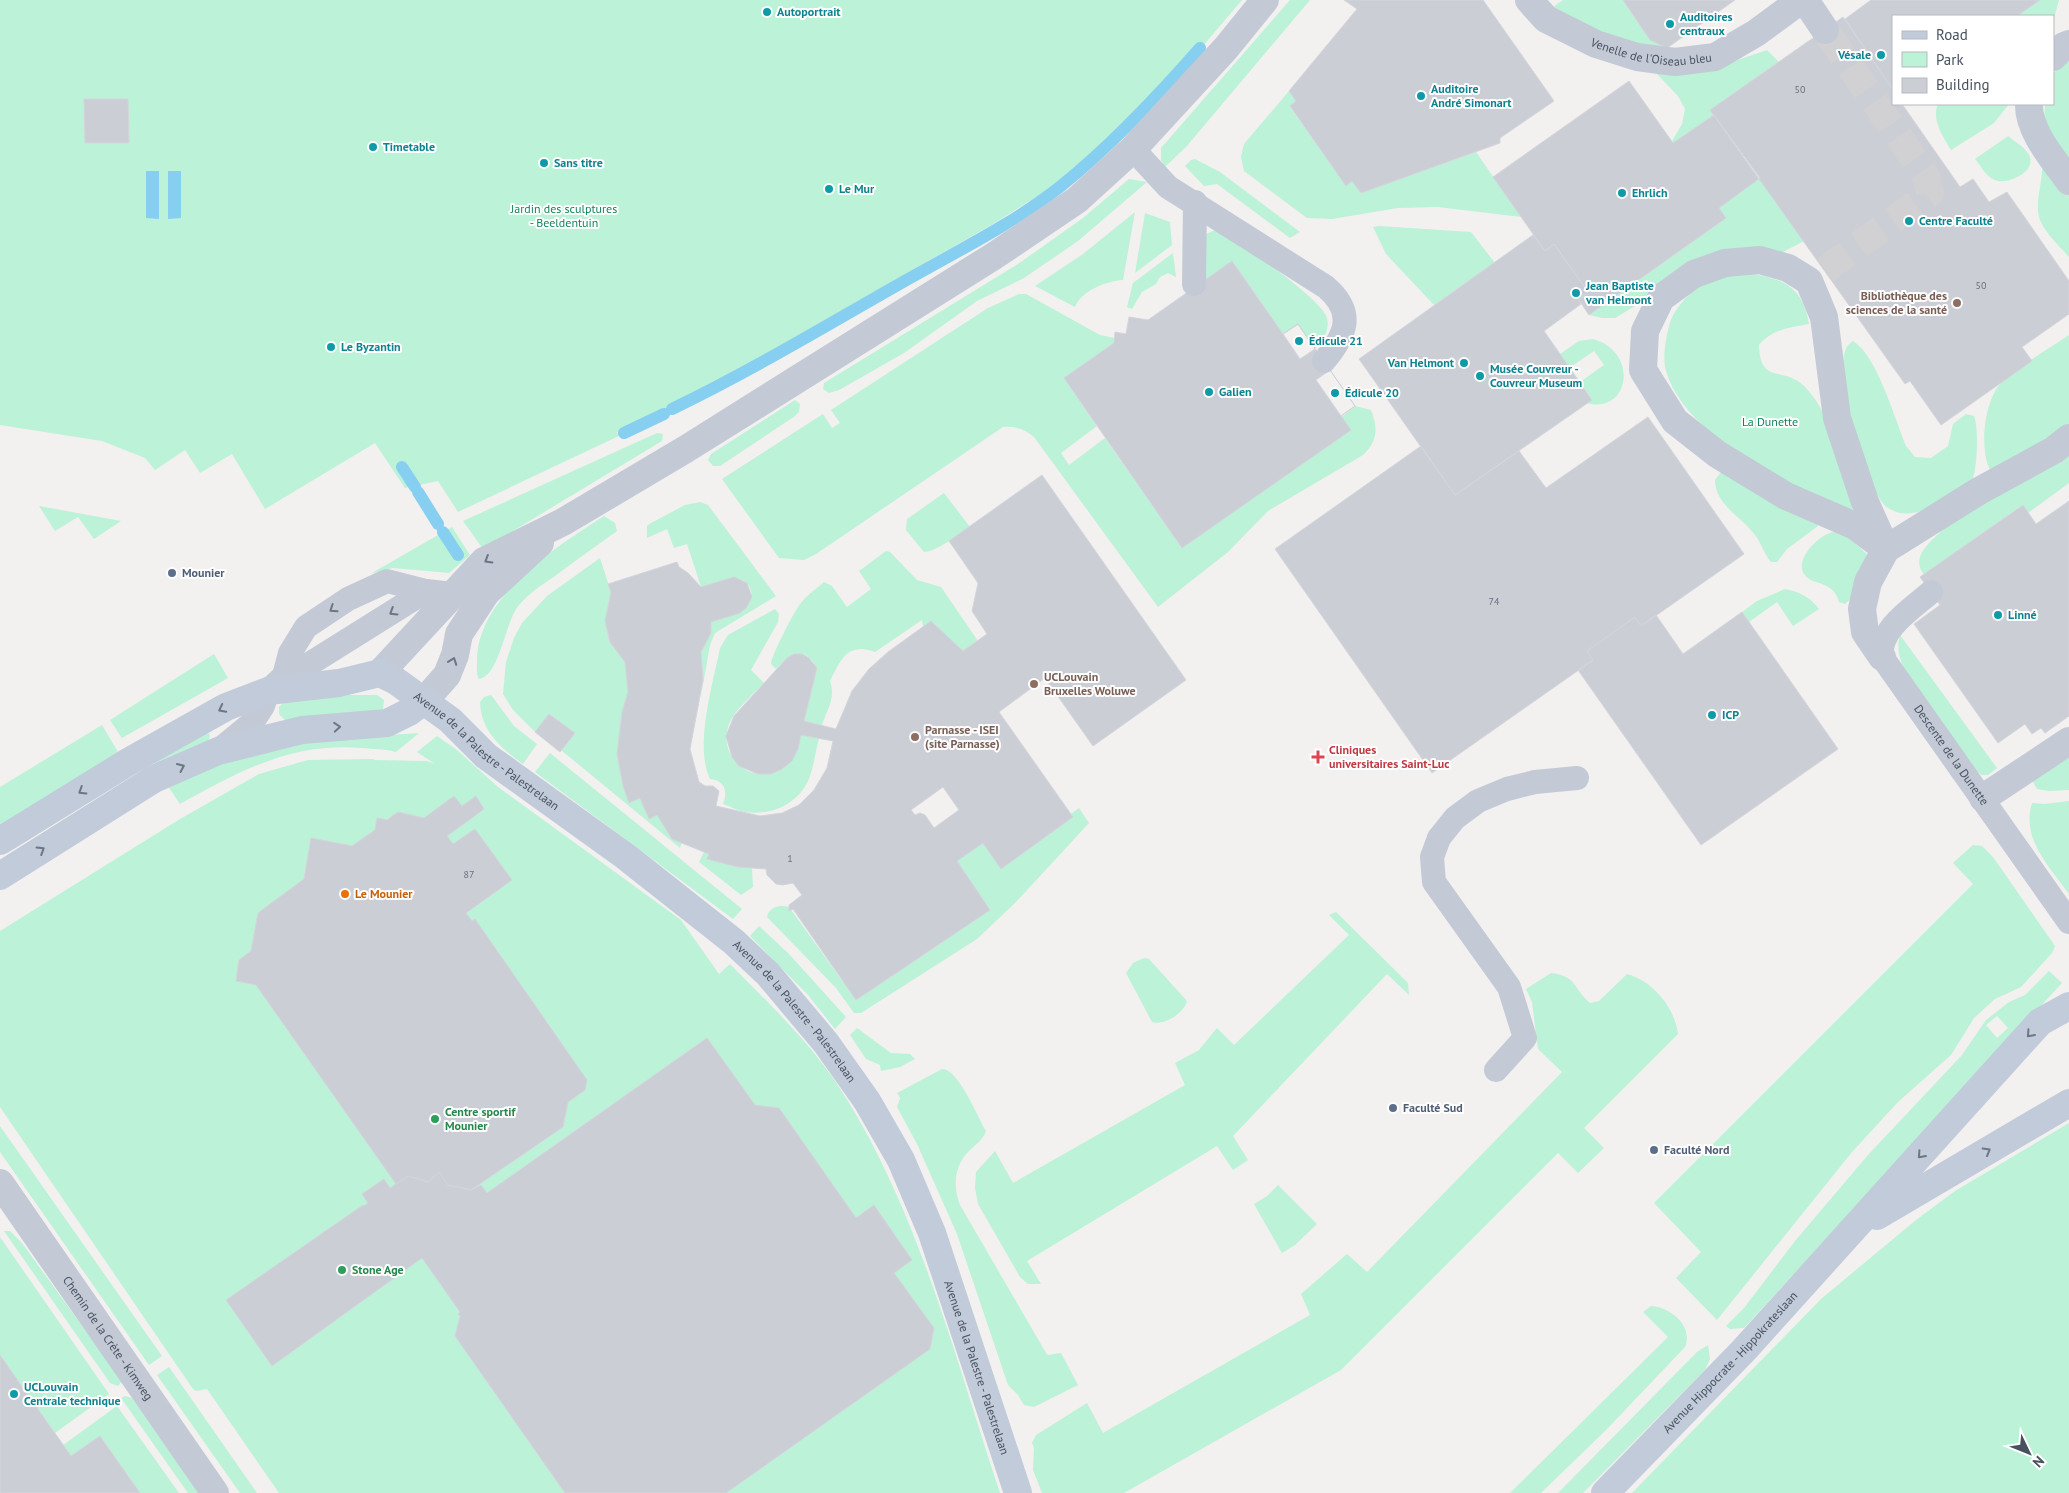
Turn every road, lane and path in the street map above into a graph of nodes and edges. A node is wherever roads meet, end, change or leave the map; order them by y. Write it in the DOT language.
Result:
graph roads {
  1 [pos="1265,0"];
  2 [pos="1529,0"];
  3 [pos="1801,0"];
  4 [pos="1805,0"];
  5 [pos="1825,30"];
  6 [pos="2069,44"];
  7 [pos="2054,56"];
  8 [pos="2029,105"];
  9 [pos="1133,149"];
  10 [pos="2069,180"];
  11 [pos="1195,202"];
  12 [pos="1194,284"];
  13 [pos="1324,361"];
  14 [pos="2069,438"];
  15 [pos="563,522"];
  16 [pos="1886,549"];
  17 [pos="426,591"];
  18 [pos="1931,592"];
  19 [pos="453,594"];
  20 [pos="1882,657"];
  21 [pos="380,673"];
  22 [pos="276,683"];
  23 [pos="425,700"];
  24 [pos="2069,741"];
  25 [pos="218,750"];
  26 [pos="1577,778"];
  27 [pos="1983,798"];
  28 [pos="0,841"];
  29 [pos="0,876"];
  30 [pos="2069,922"];
  31 [pos="2069,1006"];
  32 [pos="1496,1070"];
  33 [pos="2069,1103"];
  34 [pos="1,1186"];
  35 [pos="1854,1229"];
  36 [pos="215,1493"];
  37 [pos="1018,1493"];
  38 [pos="1605,1493"];
  1 -- 9 [label="street"];
  2 -- 3 [label="street, Venelle de l'Oiseau bleu"];
  4 -- 5 [label="street"];
  6 -- 7 [label="street"];
  8 -- 10 [label="street"];
  9 -- 11 [label="lane"];
  9 -- 15 [label="street"];
  11 -- 12 [label="lane"];
  11 -- 13 [label="lane"];
  14 -- 16 [label="street"];
  15 -- 19 [label="street, one-way"];
  23 -- 15 [label="street, one-way"];
  16 -- 16 [label="street"];
  16 -- 20 [label="street"];
  17 -- 19 [label="lane"];
  17 -- 22 [label="lane, one-way"];
  17 -- 22 [label="lane, one-way"];
  18 -- 20 [label="lane"];
  19 -- 21 [label="street"];
  20 -- 27 [label="lane, Descente de la Dunette"];
  21 -- 22 [label="street"];
  21 -- 23 [label="street, Avenue de la Palestre - Palestrelaan"];
  22 -- 25 [label="lane"];
  22 -- 28 [label="street, one-way"];
  25 -- 23 [label="street, one-way"];
  23 -- 37 [label="street, Avenue de la Palestre - Palestrelaan"];
  24 -- 27 [label="street"];
  29 -- 25 [label="street, one-way"];
  26 -- 32 [label="lane"];
  27 -- 30 [label="lane, Descente de la Dunette"];
  31 -- 35 [label="street, Avenue Hippocrate - Hippokrateslaan, one-way"];
  35 -- 33 [label="street, Avenue Hippocrate - Hippokrateslaan, one-way"];
  34 -- 36 [label="street, Chemin de la Crète - Kimweg"];
  35 -- 38 [label="street, Avenue Hippocrate - Hippokrateslaan"];
}
